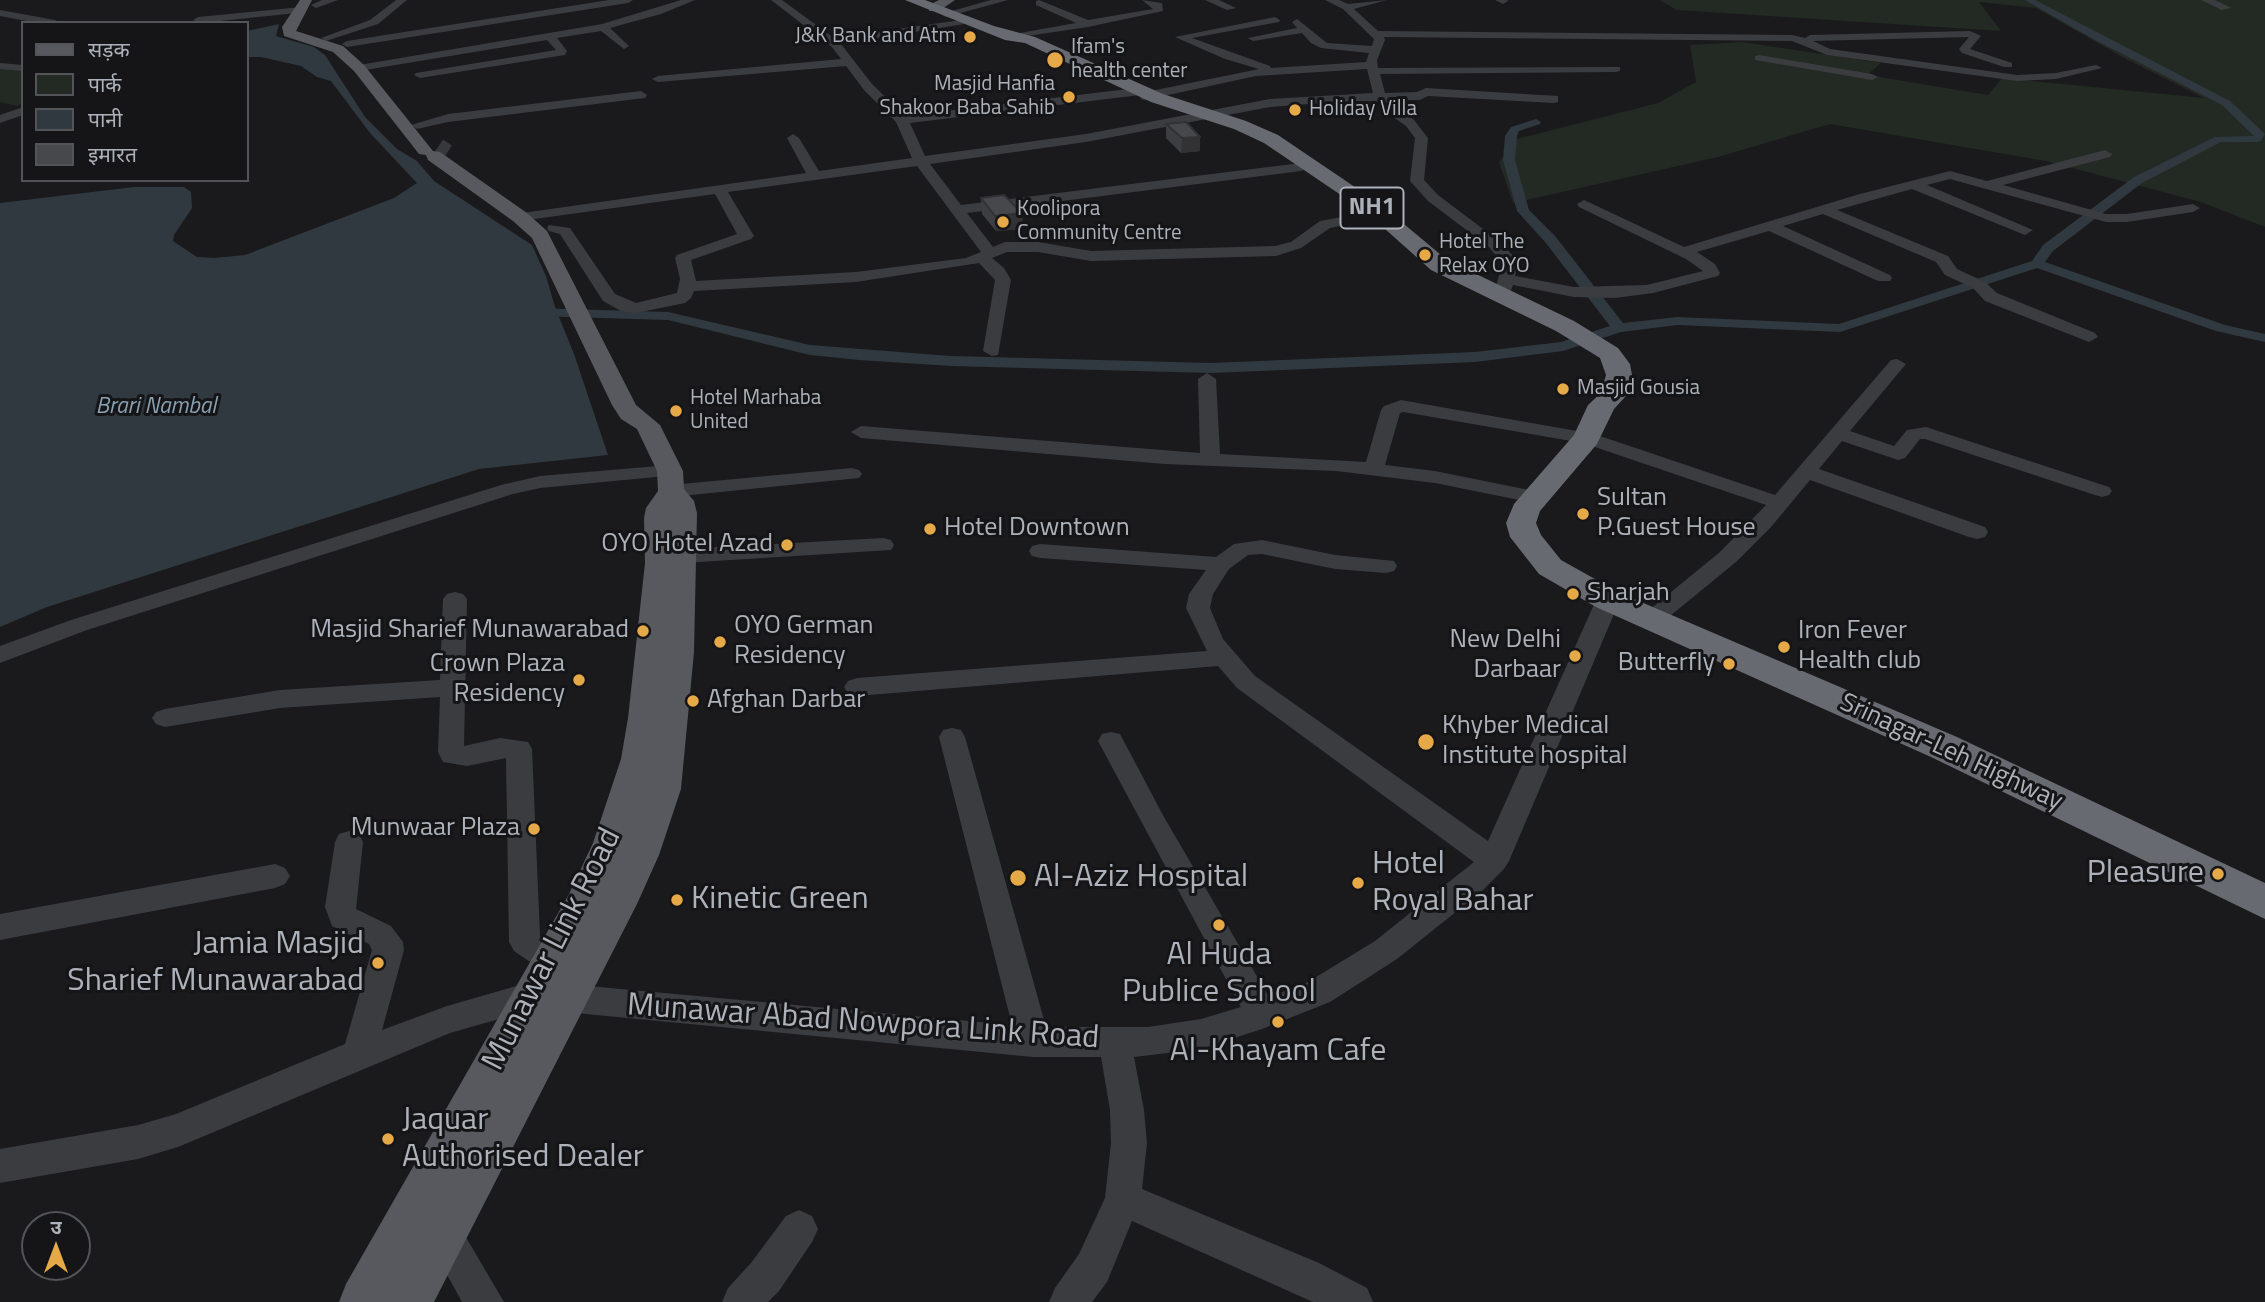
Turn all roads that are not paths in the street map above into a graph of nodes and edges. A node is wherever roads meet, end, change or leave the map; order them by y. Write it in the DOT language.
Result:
graph roads {
  1 [pos="333,0"];
  2 [pos="402,0"];
  3 [pos="628,0"];
  4 [pos="690,0"];
  5 [pos="776,0"];
  6 [pos="912,0"];
  7 [pos="1003,0"];
  8 [pos="1168,0"];
  9 [pos="1210,0"];
  10 [pos="1382,0"];
  11 [pos="2206,0"];
  12 [pos="606,1"];
  13 [pos="1151,1"];
  14 [pos="1336,2"];
  15 [pos="1039,3"];
  16 [pos="11,4"];
  17 [pos="196,7"];
  18 [pos="943,7"];
  19 [pos="1231,8"];
  20 [pos="2226,8"];
  21 [pos="306,11"];
  22 [pos="0,13"];
  23 [pos="1275,20"];
  24 [pos="44,21"];
  25 [pos="198,21"];
  26 [pos="208,21"];
  27 [pos="964,21"];
  28 [pos="1088,24"];
  29 [pos="251,26"];
  30 [pos="603,27"];
  31 [pos="989,29"];
  32 [pos="1376,34"];
  33 [pos="550,36"];
  34 [pos="1018,36"];
  35 [pos="1658,36"];
  36 [pos="326,38"];
  37 [pos="1792,38"];
  38 [pos="832,42"];
  39 [pos="347,44"];
  40 [pos="624,46"];
  41 [pos="1200,47"];
  42 [pos="1672,48"];
  43 [pos="1375,50"];
  44 [pos="1759,58"];
  45 [pos="1886,61"];
  46 [pos="848,62"];
  47 [pos="0,66"];
  48 [pos="365,67"];
  49 [pos="21,68"];
  50 [pos="1373,68"];
  51 [pos="2096,68"];
  52 [pos="1616,69"];
  53 [pos="1277,71"];
  54 [pos="411,76"];
  55 [pos="1872,77"];
  56 [pos="2049,77"];
  57 [pos="658,79"];
  58 [pos="1866,90"];
  59 [pos="641,95"];
  60 [pos="1148,95"];
  61 [pos="1379,96"];
  62 [pos="1554,99"];
  63 [pos="21,112"];
  64 [pos="21,116"];
  65 [pos="1215,118"];
  66 [pos="902,120"];
  67 [pos="0,121"];
  68 [pos="411,126"];
  69 [pos="793,138"];
  70 [pos="2105,154"];
  71 [pos="920,160"];
  72 [pos="1301,167"];
  73 [pos="815,177"];
  74 [pos="1912,184"];
  75 [pos="1988,184"];
  76 [pos="719,189"];
  77 [pos="1584,204"];
  78 [pos="2193,208"];
  79 [pos="956,210"];
  80 [pos="1825,210"];
  81 [pos="1369,216"];
  82 [pos="542,225"];
  83 [pos="1771,226"];
  84 [pos="2025,230"];
  85 [pos="985,254"];
  86 [pos="1689,255"];
  87 [pos="1884,278"];
  88 [pos="687,286"];
  89 [pos="1506,297"];
  90 [pos="2089,337"];
  91 [pos="992,351"];
  92 [pos="627,363"];
  93 [pos="1897,364"];
  94 [pos="1207,379"];
  95 [pos="861,432"];
  96 [pos="1837,433"];
  97 [pos="1587,438"];
  98 [pos="1210,458"];
  99 [pos="1374,469"];
  100 [pos="1805,471"];
  101 [pos="669,473"];
  102 [pos="852,474"];
  103 [pos="2102,491"];
  104 [pos="1534,497"];
  105 [pos="1779,503"];
  106 [pos="1977,531"];
  107 [pos="883,545"];
  108 [pos="1040,551"];
  109 [pos="683,556"];
  110 [pos="1221,564"];
  111 [pos="1386,566"];
  112 [pos="455,599"];
  113 [pos="1608,600"];
  114 [pos="1651,620"];
  115 [pos="0,641"];
  116 [pos="0,655"];
  117 [pos="1222,658"];
  118 [pos="857,687"];
  119 [pos="453,688"];
  120 [pos="165,718"];
  121 [pos="952,737"];
  122 [pos="1111,741"];
  123 [pos="349,842"];
  124 [pos="1494,861"];
  125 [pos="275,876"];
  126 [pos="2265,902"];
  127 [pos="0,927"];
  128 [pos="553,961"];
  129 [pos="550,997"];
  130 [pos="1262,1016"];
  131 [pos="1033,1042"];
  132 [pos="1115,1042"];
  133 [pos="359,1054"];
  134 [pos="0,1166"];
  135 [pos="1123,1199"];
  136 [pos="799,1229"];
  137 [pos="444,1235"];
  138 [pos="364,1302"];
  139 [pos="407,1302"];
  140 [pos="484,1302"];
  141 [pos="742,1302"];
  142 [pos="1069,1302"];
  143 [pos="1353,1302"];
  1 -- 21 [label="street"];
  2 -- 36 [label="street"];
  3 -- 12 [label="street"];
  4 -- 30 [label="street"];
  5 -- 38 [label="street"];
  6 -- 18 [label="highway, NH1"];
  7 -- 18 [label="street"];
  8 -- 13 [label="street"];
  9 -- 19 [label="street"];
  10 -- 14 [label="street"];
  11 -- 20 [label="street"];
  12 -- 39 [label="street"];
  13 -- 28 [label="street"];
  14 -- 32 [label="street"];
  15 -- 28 [label="street"];
  16 -- 22 [label="street"];
  17 -- 25 [label="street"];
  18 -- 27 [label="highway, NH1"];
  21 -- 26 [label="street"];
  21 -- 29 [label="street"];
  21 -- 36 [label="main road"];
  21 -- 48 [label="main road"];
  22 -- 24 [label="street"];
  23 -- 41 [label="street"];
  27 -- 31 [label="highway, NH1"];
  27 -- 38 [label="street"];
  28 -- 34 [label="street"];
  30 -- 33 [label="street"];
  30 -- 40 [label="street"];
  31 -- 34 [label="highway, NH1"];
  31 -- 60 [label="highway, NH1"];
  32 -- 35 [label="street"];
  32 -- 43 [label="street"];
  33 -- 48 [label="street"];
  33 -- 54 [label="street"];
  34 -- 60 [label="highway, NH1"];
  35 -- 37 [label="street"];
  35 -- 42 [label="street"];
  36 -- 39 [label="main road"];
  37 -- 45 [label="street"];
  37 -- 56 [label="street"];
  38 -- 46 [label="street"];
  39 -- 48 [label="main road"];
  41 -- 43 [label="street"];
  41 -- 53 [label="street"];
  43 -- 50 [label="street"];
  44 -- 55 [label="street"];
  45 -- 55 [label="street"];
  45 -- 56 [label="street"];
  46 -- 57 [label="street"];
  46 -- 66 [label="street"];
  47 -- 49 [label="street"];
  48 -- 68 [label="main road"];
  50 -- 52 [label="street"];
  50 -- 53 [label="street"];
  50 -- 61 [label="street"];
  51 -- 56 [label="street"];
  53 -- 60 [label="street"];
  55 -- 58 [label="street"];
  59 -- 68 [label="street"];
  60 -- 65 [label="highway, NH1"];
  60 -- 66 [label="street"];
  61 -- 62 [label="street"];
  61 -- 65 [label="street"];
  61 -- 89 [label="street"];
  63 -- 67 [label="street"];
  64 -- 67 [label="street"];
  65 -- 71 [label="street"];
  65 -- 72 [label="highway, Srinagar-Leh Highway / NH1"];
  65 -- 89 [label="highway, NH1"];
  66 -- 71 [label="street"];
  68 -- 82 [label="main road"];
  69 -- 73 [label="street"];
  70 -- 75 [label="street"];
  71 -- 73 [label="street"];
  71 -- 79 [label="street"];
  72 -- 79 [label="street"];
  72 -- 81 [label="highway, Srinagar-Leh Highway / NH1"];
  73 -- 76 [label="street"];
  74 -- 75 [label="street"];
  74 -- 80 [label="street"];
  74 -- 84 [label="street"];
  75 -- 78 [label="street"];
  76 -- 82 [label="street"];
  76 -- 88 [label="street"];
  77 -- 86 [label="street"];
  79 -- 85 [label="street"];
  80 -- 83 [label="street"];
  80 -- 90 [label="street"];
  81 -- 85 [label="street"];
  81 -- 89 [label="highway, Srinagar-Leh Highway / NH1"];
  82 -- 88 [label="street"];
  82 -- 92 [label="main road"];
  82 -- 101 [label="main road, Munawar Link Road"];
  83 -- 86 [label="street"];
  83 -- 87 [label="street"];
  85 -- 88 [label="street"];
  85 -- 91 [label="street"];
  86 -- 89 [label="street"];
  89 -- 97 [label="highway, Srinagar-Leh Highway / NH1"];
  93 -- 96 [label="street"];
  94 -- 98 [label="street"];
  95 -- 98 [label="street"];
  96 -- 100 [label="street"];
  96 -- 103 [label="street"];
  97 -- 99 [label="street"];
  97 -- 104 [label="highway, Srinagar-Leh Highway / NH1"];
  97 -- 105 [label="street"];
  98 -- 99 [label="street"];
  99 -- 104 [label="street"];
  100 -- 105 [label="street"];
  100 -- 106 [label="street"];
  101 -- 102 [label="street"];
  101 -- 109 [label="main road, Munawar Link Road"];
  101 -- 115 [label="street"];
  101 -- 116 [label="street"];
  101 -- 128 [label="main road, Munawar Link Road"];
  104 -- 113 [label="highway, Srinagar-Leh Highway / NH1"];
  105 -- 114 [label="street"];
  107 -- 109 [label="street"];
  108 -- 110 [label="street"];
  109 -- 129 [label="main road, Munawar Link Road"];
  110 -- 111 [label="street"];
  110 -- 117 [label="street"];
  112 -- 119 [label="street"];
  113 -- 114 [label="highway, Srinagar-Leh Highway / NH1"];
  113 -- 124 [label="street, Munawar Abad Nowpora Link Road"];
  114 -- 126 [label="highway, Srinagar-Leh Highway / NH1"];
  117 -- 118 [label="street"];
  117 -- 124 [label="street"];
  119 -- 120 [label="street"];
  119 -- 128 [label="street"];
  121 -- 131 [label="street"];
  122 -- 130 [label="street"];
  123 -- 133 [label="street"];
  124 -- 130 [label="street, Munawar Abad Nowpora Link Road"];
  125 -- 127 [label="street"];
  128 -- 129 [label="main road, Munawar Link Road"];
  129 -- 131 [label="street, Munawar Abad Nowpora Link Road"];
  129 -- 133 [label="street, Munawar Abad Nowpora Link Road"];
  129 -- 137 [label="main road, Munawar Link Road"];
  129 -- 138 [label="main road, Munawar Link Road"];
  130 -- 132 [label="street, Munawar Abad Nowpora Link Road"];
  131 -- 132 [label="street, Munawar Abad Nowpora Link Road"];
  132 -- 135 [label="street"];
  133 -- 134 [label="street, Munawar Abad Nowpora Link Road"];
  135 -- 142 [label="street"];
  135 -- 143 [label="street"];
  136 -- 141 [label="street"];
  137 -- 139 [label="main road, Munawar Link Road"];
  137 -- 140 [label="street"];
}
